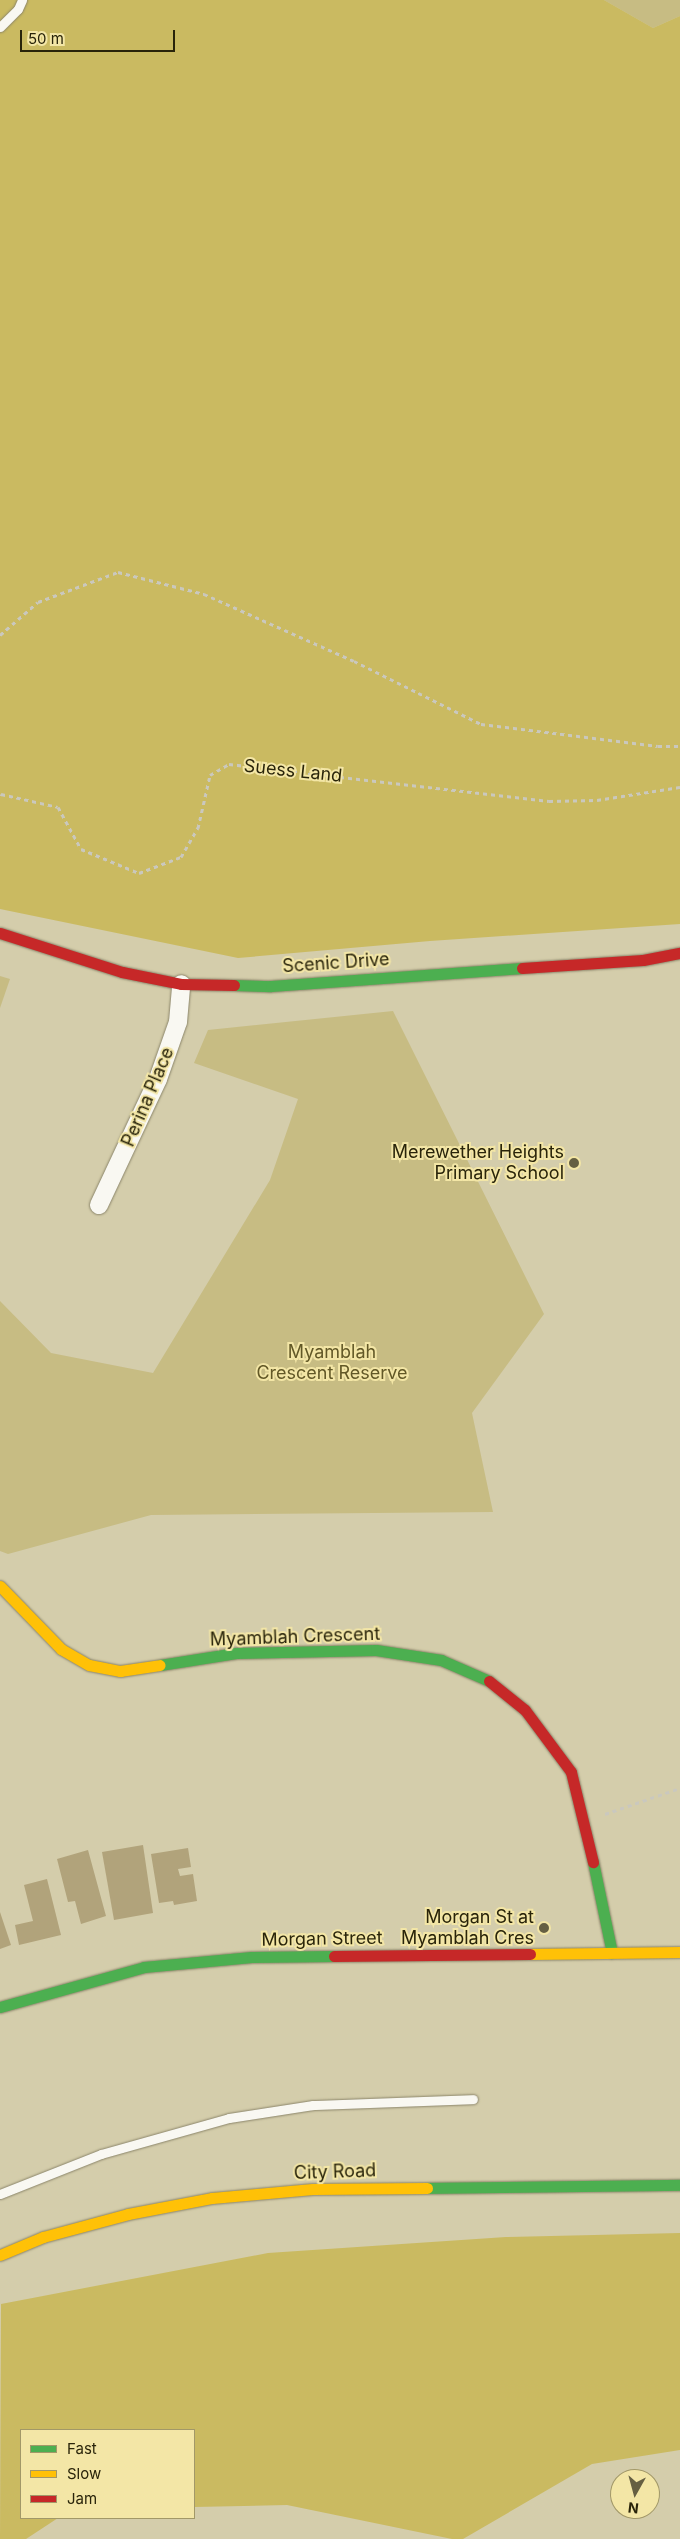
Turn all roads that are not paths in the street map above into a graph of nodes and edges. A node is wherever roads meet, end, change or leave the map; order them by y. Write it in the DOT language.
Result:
graph roads {
  1 [pos="22,0"];
  2 [pos="0,27"];
  3 [pos="0,933"];
  4 [pos="680,953"];
  5 [pos="181,984"];
  6 [pos="99,1205"];
  7 [pos="0,1586"];
  8 [pos="680,1952"];
  9 [pos="612,1953"];
  10 [pos="0,2007"];
  11 [pos="473,2100"];
  12 [pos="680,2185"];
  13 [pos="0,2194"];
  14 [pos="0,2255"];
  1 -- 2 [label="lane"];
  3 -- 5 [label="main road, Scenic Drive"];
  4 -- 5 [label="main road, Scenic Drive"];
  5 -- 6 [label="street, Perina Place"];
  7 -- 9 [label="main road, Myamblah Crescent"];
  8 -- 9 [label="main road, Morgan Street"];
  9 -- 10 [label="main road, Morgan Street"];
  11 -- 13 [label="lane"];
  12 -- 14 [label="main road, City Road"];
}
